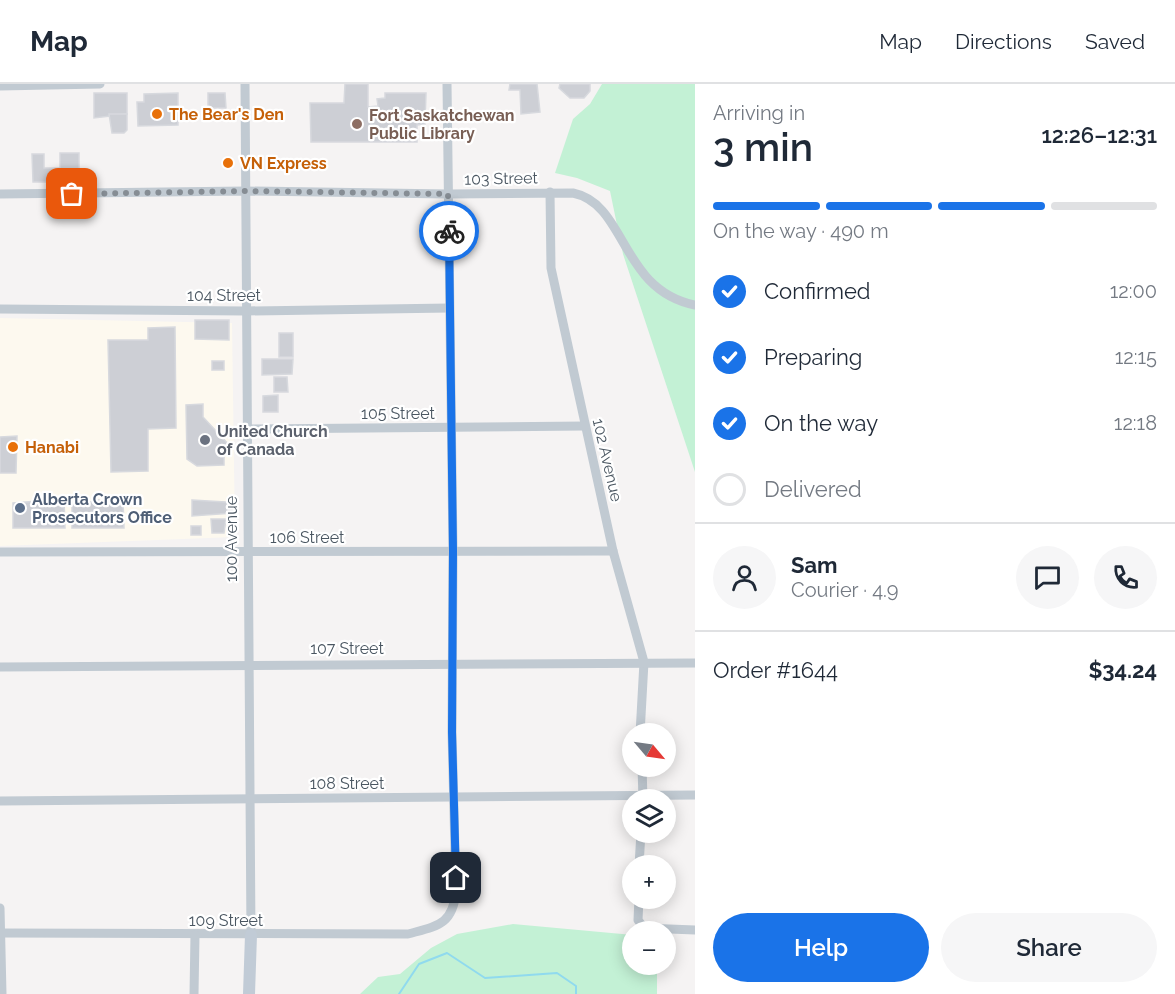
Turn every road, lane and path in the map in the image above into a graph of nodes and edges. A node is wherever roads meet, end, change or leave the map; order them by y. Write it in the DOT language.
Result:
graph roads {
  1 [pos="99,84"];
  2 [pos="244,84"];
  3 [pos="447,84"];
  4 [pos="0,86"];
  5 [pos="246,191"];
  6 [pos="550,192"];
  7 [pos="0,194"];
  8 [pos="448,194"];
  9 [pos="695,304"];
  10 [pos="449,308"];
  11 [pos="0,309"];
  12 [pos="246,311"];
  13 [pos="585,426"];
  14 [pos="452,428"];
  15 [pos="247,429"];
  16 [pos="453,551"];
  17 [pos="614,551"];
  18 [pos="0,552"];
  19 [pos="248,553"];
  20 [pos="452,662"];
  21 [pos="644,662"];
  22 [pos="248,663"];
  23 [pos="695,663"];
  24 [pos="0,667"];
  25 [pos="641,723"];
  26 [pos="695,795"];
  27 [pos="676,796"];
  28 [pos="453,797"];
  29 [pos="622,797"];
  30 [pos="249,798"];
  31 [pos="0,801"];
  32 [pos="0,908"];
  33 [pos="638,909"];
  34 [pos="695,930"];
  35 [pos="1,933"];
  36 [pos="252,934"];
  37 [pos="195,935"];
  38 [pos="2,994"];
  39 [pos="194,994"];
  40 [pos="249,994"];
  1 -- 4 [label="street"];
  2 -- 5 [label="street, 100 Avenue"];
  3 -- 8 [label="street"];
  5 -- 7 [label="street, 103 Street"];
  5 -- 8 [label="street, 103 Street"];
  5 -- 12 [label="street, 100 Avenue"];
  6 -- 8 [label="street, 103 Street"];
  6 -- 9 [label="street, 103 Street"];
  6 -- 13 [label="street, 102 Avenue"];
  8 -- 10 [label="street"];
  10 -- 12 [label="street, 104 Street"];
  10 -- 14 [label="street"];
  11 -- 12 [label="street, 104 Street"];
  12 -- 15 [label="street, 100 Avenue"];
  13 -- 14 [label="street, 105 Street"];
  13 -- 17 [label="street, 102 Avenue"];
  14 -- 15 [label="street, 105 Street"];
  14 -- 16 [label="street"];
  15 -- 19 [label="street, 100 Avenue"];
  16 -- 17 [label="street, 106 Street"];
  16 -- 19 [label="street, 106 Street"];
  16 -- 20 [label="street"];
  17 -- 21 [label="street, 102 Avenue"];
  18 -- 19 [label="street, 106 Street"];
  19 -- 22 [label="street, 100 Avenue"];
  20 -- 21 [label="street, 107 Street"];
  20 -- 22 [label="street, 107 Street"];
  20 -- 28 [label="street"];
  21 -- 23 [label="street, 107 Street"];
  21 -- 25 [label="street, 102 Avenue"];
  22 -- 24 [label="street, 107 Street"];
  22 -- 30 [label="street, 100 Avenue"];
  26 -- 27 [label="street, 108 Street"];
  28 -- 29 [label="street, 108 Street"];
  28 -- 30 [label="street, 108 Street"];
  28 -- 36 [label="street, 109 Street"];
  30 -- 31 [label="street, 108 Street"];
  30 -- 36 [label="street, 100 Avenue"];
  32 -- 35 [label="street"];
  33 -- 34 [label="street"];
  35 -- 37 [label="street, 109 Street"];
  35 -- 38 [label="street"];
  36 -- 37 [label="street, 109 Street"];
  36 -- 40 [label="street, 100 Avenue"];
  37 -- 39 [label="street"];
}
